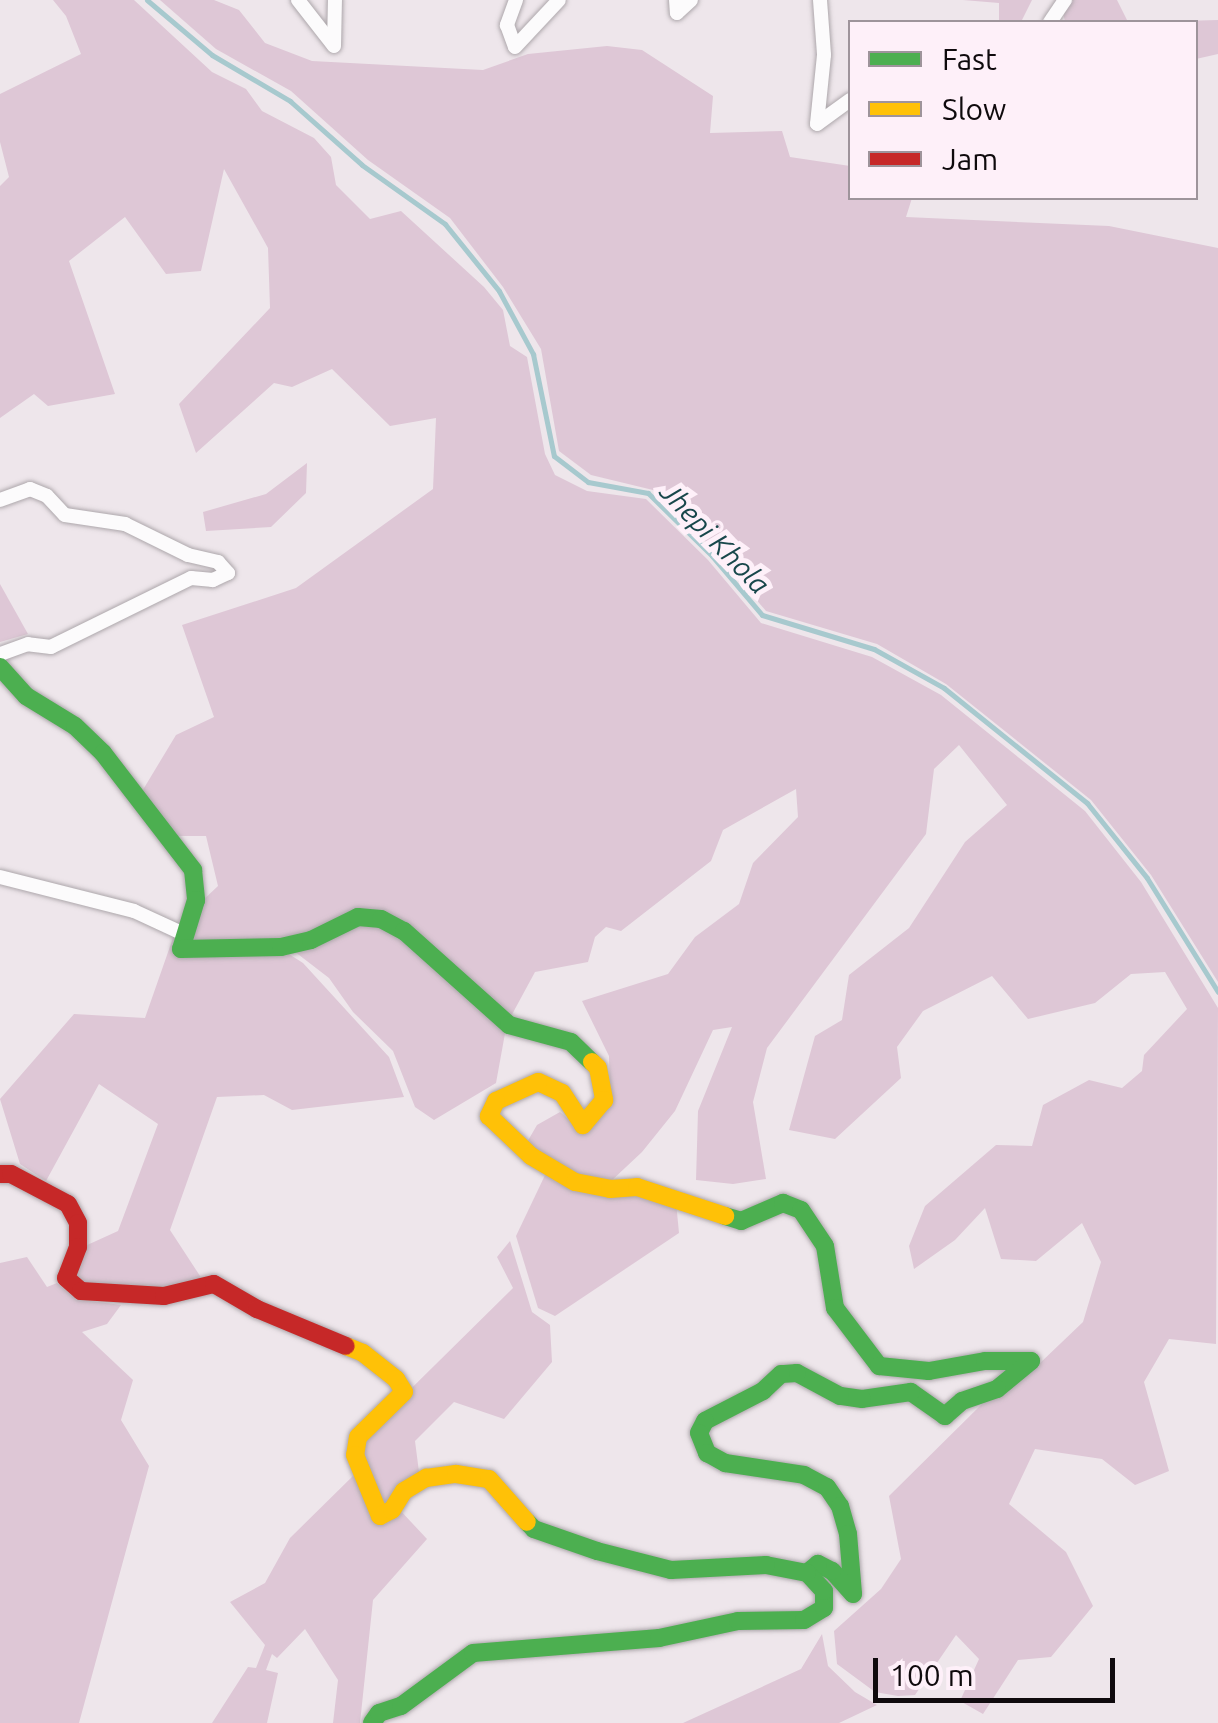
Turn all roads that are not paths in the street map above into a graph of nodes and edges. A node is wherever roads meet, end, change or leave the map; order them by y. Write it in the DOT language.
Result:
graph roads {
  1 [pos="298,0"];
  2 [pos="334,0"];
  3 [pos="516,0"];
  4 [pos="559,0"];
  5 [pos="676,0"];
  6 [pos="691,0"];
  7 [pos="820,0"];
  8 [pos="848,102"];
  9 [pos="0,500"];
  10 [pos="0,654"];
  11 [pos="0,667"];
  12 [pos="0,876"];
  13 [pos="186,935"];
  14 [pos="0,1174"];
  15 [pos="806,1573"];
  16 [pos="372,1723"];
  1 -- 2 [label="street"];
  3 -- 4 [label="street"];
  5 -- 6 [label="street"];
  7 -- 8 [label="street"];
  9 -- 10 [label="street"];
  11 -- 13 [label="street"];
  12 -- 13 [label="street"];
  13 -- 15 [label="street"];
  14 -- 15 [label="street"];
  15 -- 16 [label="street"];
}
